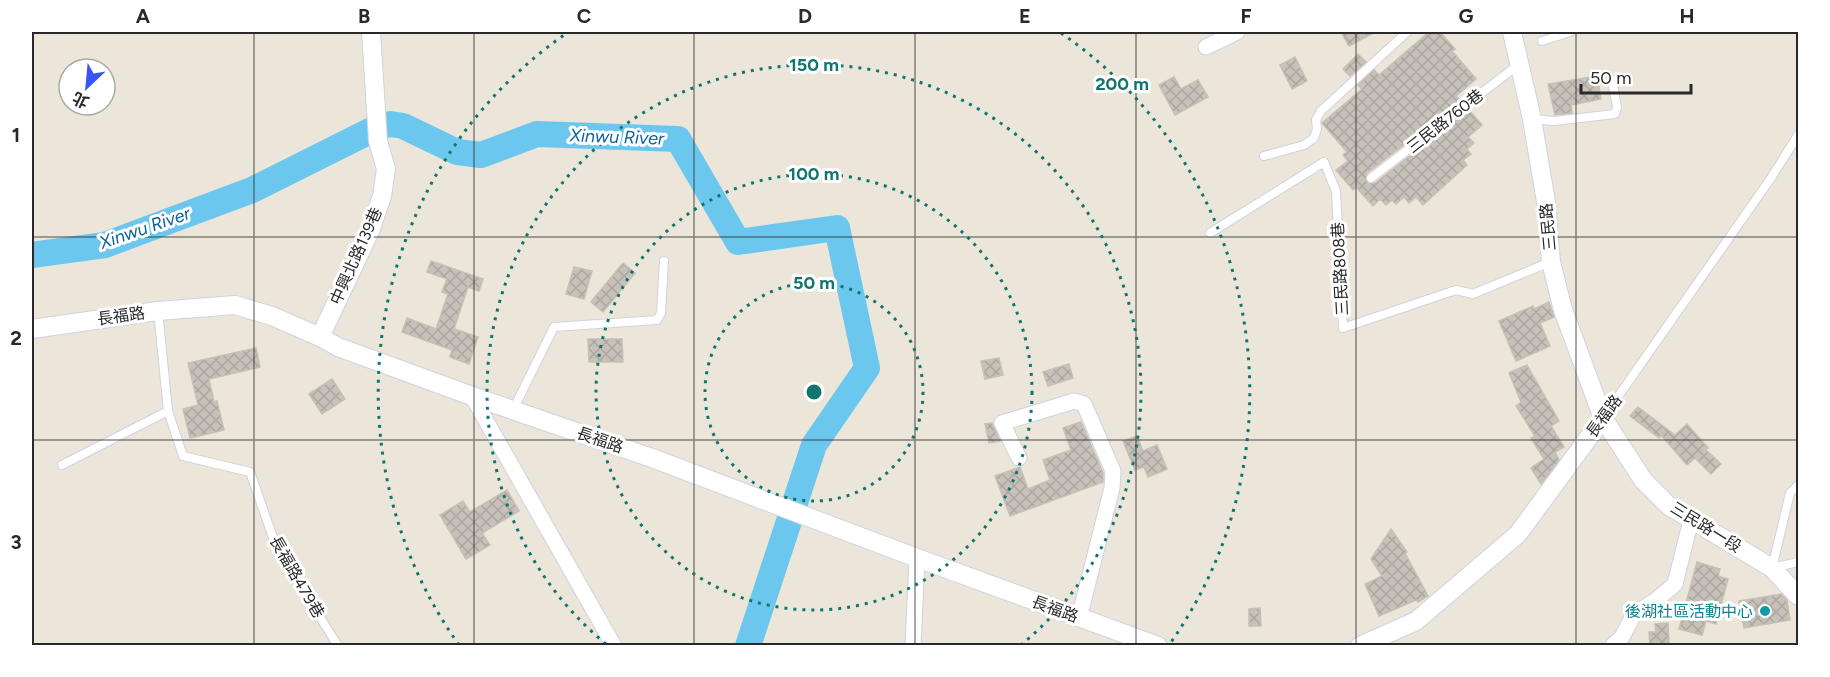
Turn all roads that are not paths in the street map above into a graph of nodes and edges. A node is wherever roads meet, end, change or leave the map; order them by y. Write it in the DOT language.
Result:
graph roads {
  1 [pos="371,32"];
  2 [pos="1237,32"];
  3 [pos="1407,32"];
  4 [pos="1512,32"];
  5 [pos="1570,32"];
  6 [pos="1542,41"];
  7 [pos="1206,47"];
  8 [pos="1519,65"];
  9 [pos="1612,80"];
  10 [pos="1532,119"];
  11 [pos="1798,135"];
  12 [pos="1264,156"];
  13 [pos="1371,178"];
  14 [pos="1210,233"];
  15 [pos="664,261"];
  16 [pos="1551,262"];
  17 [pos="158,311"];
  18 [pos="32,329"];
  19 [pos="320,337"];
  20 [pos="472,396"];
  21 [pos="513,410"];
  22 [pos="168,411"];
  23 [pos="1603,418"];
  24 [pos="1019,458"];
  25 [pos="62,465"];
  26 [pos="1798,485"];
  27 [pos="1691,520"];
  28 [pos="917,558"];
  29 [pos="1798,562"];
  30 [pos="1772,568"];
  31 [pos="1798,597"];
  32 [pos="1079,618"];
  33 [pos="338,645"];
  34 [pos="614,645"];
  35 [pos="913,645"];
  36 [pos="1158,645"];
  37 [pos="1360,645"];
  38 [pos="1612,645"];
  1 -- 19 [label="street, 中興北路139巷"];
  2 -- 7 [label="street"];
  3 -- 12 [label="lane"];
  4 -- 8 [label="street, 三民路"];
  5 -- 6 [label="lane"];
  8 -- 10 [label="street, 三民路"];
  8 -- 13 [label="lane, 三民路760巷"];
  9 -- 10 [label="lane"];
  10 -- 16 [label="street, 三民路"];
  11 -- 23 [label="lane, 長福路"];
  14 -- 16 [label="lane, 三民路808巷"];
  15 -- 21 [label="lane"];
  16 -- 23 [label="street, 三民路"];
  17 -- 18 [label="street, 長福路"];
  17 -- 19 [label="street, 長福路"];
  17 -- 22 [label="lane, 長福路479巷"];
  19 -- 20 [label="street, 長福路"];
  20 -- 21 [label="street, 長福路"];
  20 -- 34 [label="street"];
  21 -- 28 [label="street, 長福路"];
  22 -- 25 [label="lane"];
  22 -- 33 [label="lane, 長福路479巷"];
  23 -- 27 [label="street, 三民路一段"];
  23 -- 37 [label="street, 長福路"];
  24 -- 32 [label="street"];
  26 -- 30 [label="lane"];
  27 -- 30 [label="street, 三民路一段"];
  27 -- 38 [label="street"];
  28 -- 32 [label="street, 長福路"];
  28 -- 35 [label="street"];
  29 -- 30 [label="lane"];
  30 -- 31 [label="street, 三民路一段"];
  32 -- 36 [label="street, 長福路"];
}
